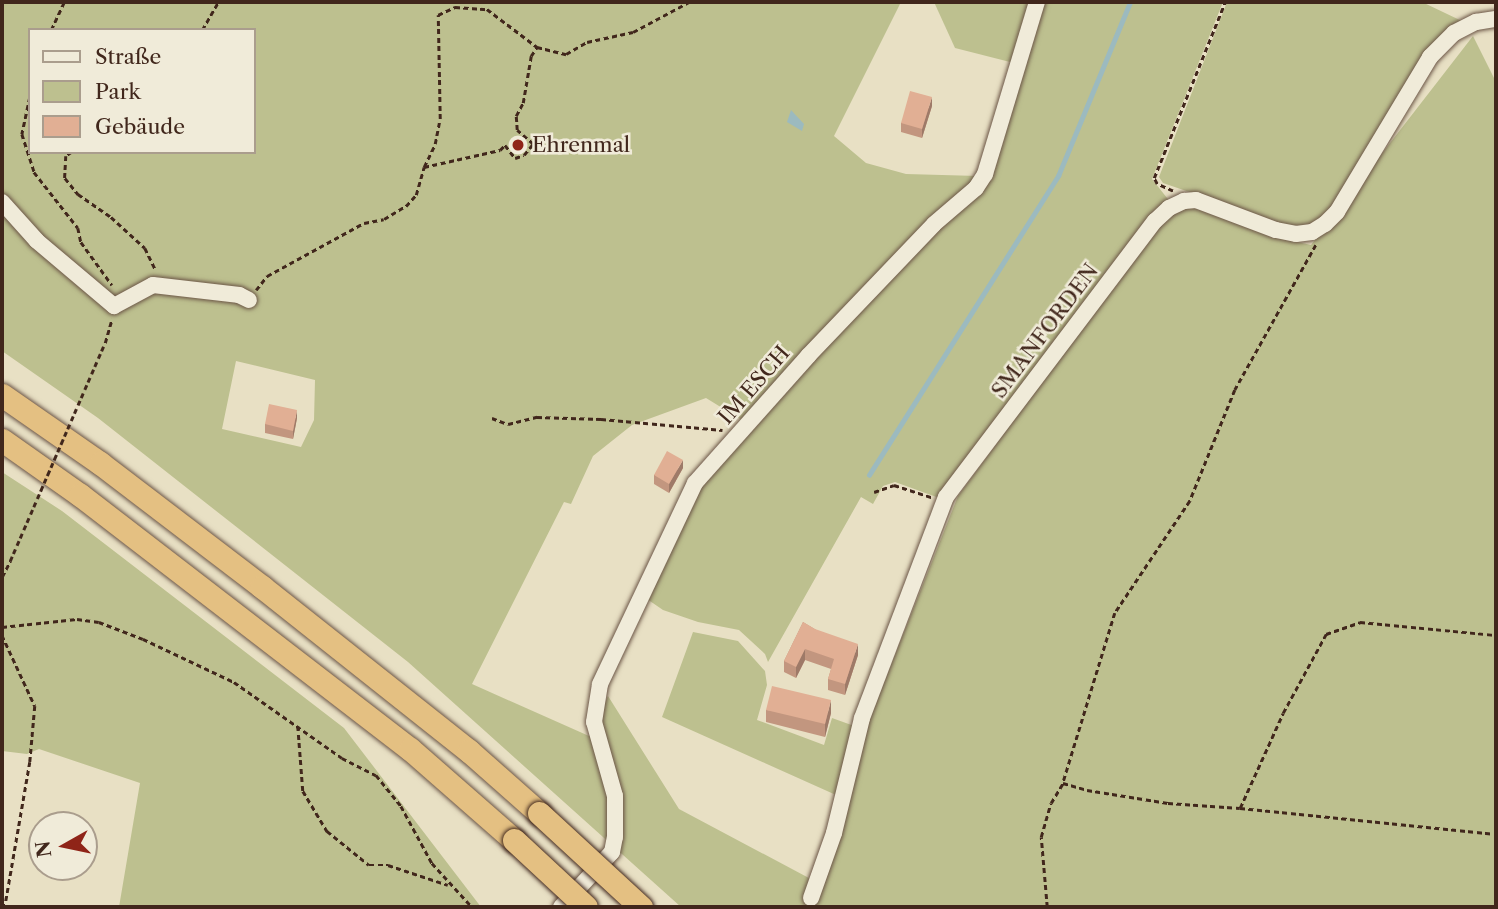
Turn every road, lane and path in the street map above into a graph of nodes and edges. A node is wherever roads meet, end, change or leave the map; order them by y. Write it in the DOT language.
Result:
graph roads {
  1 [pos="64,2"];
  2 [pos="218,2"];
  3 [pos="689,2"];
  4 [pos="1037,2"];
  5 [pos="1225,2"];
  6 [pos="1496,19"];
  7 [pos="52,28"];
  8 [pos="203,28"];
  9 [pos="537,47"];
  10 [pos="28,106"];
  11 [pos="28,153"];
  12 [pos="28,154"];
  13 [pos="69,154"];
  14 [pos="424,167"];
  15 [pos="1184,201"];
  16 [pos="2,202"];
  17 [pos="1312,232"];
  18 [pos="158,285"];
  19 [pos="249,300"];
  20 [pos="114,306"];
  21 [pos="2,395"];
  22 [pos="492,418"];
  23 [pos="740,432"];
  24 [pos="2,440"];
  25 [pos="874,492"];
  26 [pos="944,502"];
  27 [pos="2,576"];
  28 [pos="2,627"];
  29 [pos="2,635"];
  30 [pos="1496,635"];
  31 [pos="298,726"];
  32 [pos="1063,783"];
  33 [pos="1240,808"];
  34 [pos="1496,834"];
  35 [pos="449,885"];
  36 [pos="811,898"];
  37 [pos="5,907"];
  38 [pos="472,907"];
  39 [pos="561,907"];
  40 [pos="586,907"];
  41 [pos="641,907"];
  42 [pos="690,907"];
  43 [pos="703,907"];
  44 [pos="1047,907"];
  1 -- 7 [label="path"];
  2 -- 8 [label="path"];
  3 -- 9 [label="path"];
  4 -- 23 [label="street, IM ESCH"];
  5 -- 15 [label="path"];
  6 -- 17 [label="street"];
  9 -- 14 [label="path"];
  9 -- 14 [label="path"];
  10 -- 11 [label="path"];
  12 -- 20 [label="path"];
  13 -- 18 [label="path"];
  14 -- 19 [label="path"];
  15 -- 17 [label="street"];
  15 -- 26 [label="street, SMANFORDEN"];
  16 -- 20 [label="street"];
  17 -- 32 [label="path"];
  18 -- 19 [label="street"];
  18 -- 20 [label="street"];
  20 -- 27 [label="path, bridge"];
  21 -- 41 [label="highway, bridge"];
  22 -- 23 [label="path"];
  23 -- 39 [label="street, IM ESCH"];
  24 -- 40 [label="highway, bridge"];
  25 -- 26 [label="path"];
  26 -- 36 [label="street, SMANFORDEN"];
  28 -- 31 [label="path"];
  29 -- 37 [label="path"];
  30 -- 33 [label="path"];
  31 -- 35 [label="path"];
  31 -- 35 [label="path"];
  32 -- 33 [label="path"];
  32 -- 44 [label="path"];
  33 -- 34 [label="path"];
  35 -- 38 [label="path"];
  42 -- 43 [label="path"];
}
